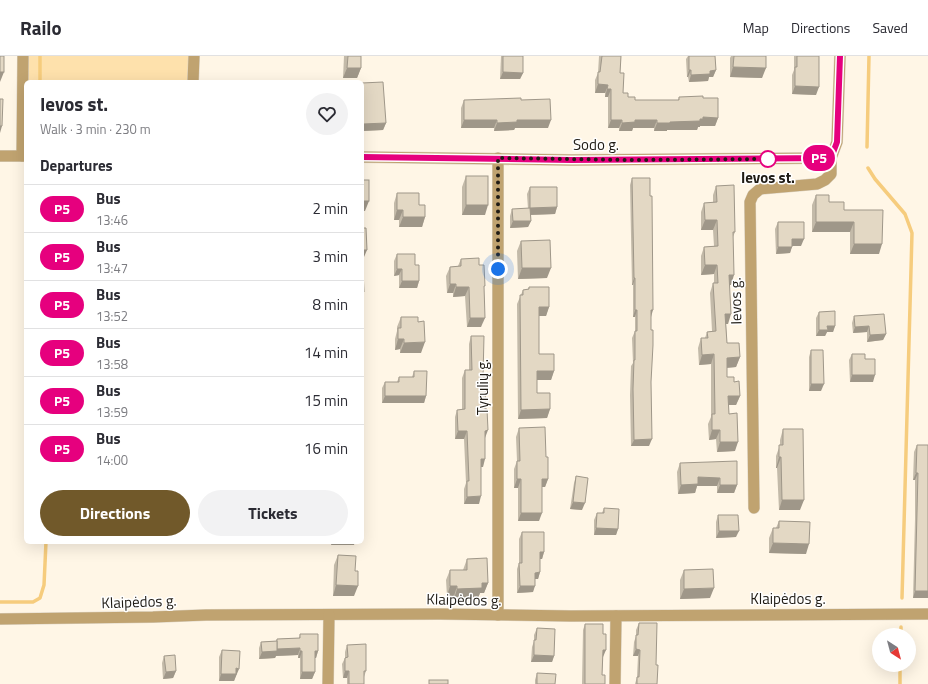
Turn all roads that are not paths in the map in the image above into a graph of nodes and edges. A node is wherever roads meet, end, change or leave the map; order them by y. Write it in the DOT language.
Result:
graph roads {
  1 [pos="24,56"];
  2 [pos="194,56"];
  3 [pos="840,56"];
  4 [pos="193,80"];
  5 [pos="0,156"];
  6 [pos="24,156"];
  7 [pos="364,157"];
  8 [pos="498,158"];
  9 [pos="831,158"];
  10 [pos="754,508"];
  11 [pos="928,614"];
  12 [pos="328,615"];
  13 [pos="498,615"];
  14 [pos="616,616"];
  15 [pos="0,619"];
  16 [pos="328,684"];
  17 [pos="615,684"];
  1 -- 6 [label="street"];
  2 -- 4 [label="street"];
  3 -- 9 [label="street, Ievos g."];
  5 -- 6 [label="street"];
  7 -- 8 [label="street, Sodo g."];
  8 -- 9 [label="street, Sodo g."];
  8 -- 13 [label="street, Tyrulių g."];
  9 -- 10 [label="street, Ievos g."];
  11 -- 14 [label="street, Klaipėdos g."];
  12 -- 13 [label="street, Klaipėdos g."];
  12 -- 15 [label="street, Klaipėdos g."];
  12 -- 16 [label="street"];
  13 -- 14 [label="street, Klaipėdos g."];
  14 -- 17 [label="street"];
}
